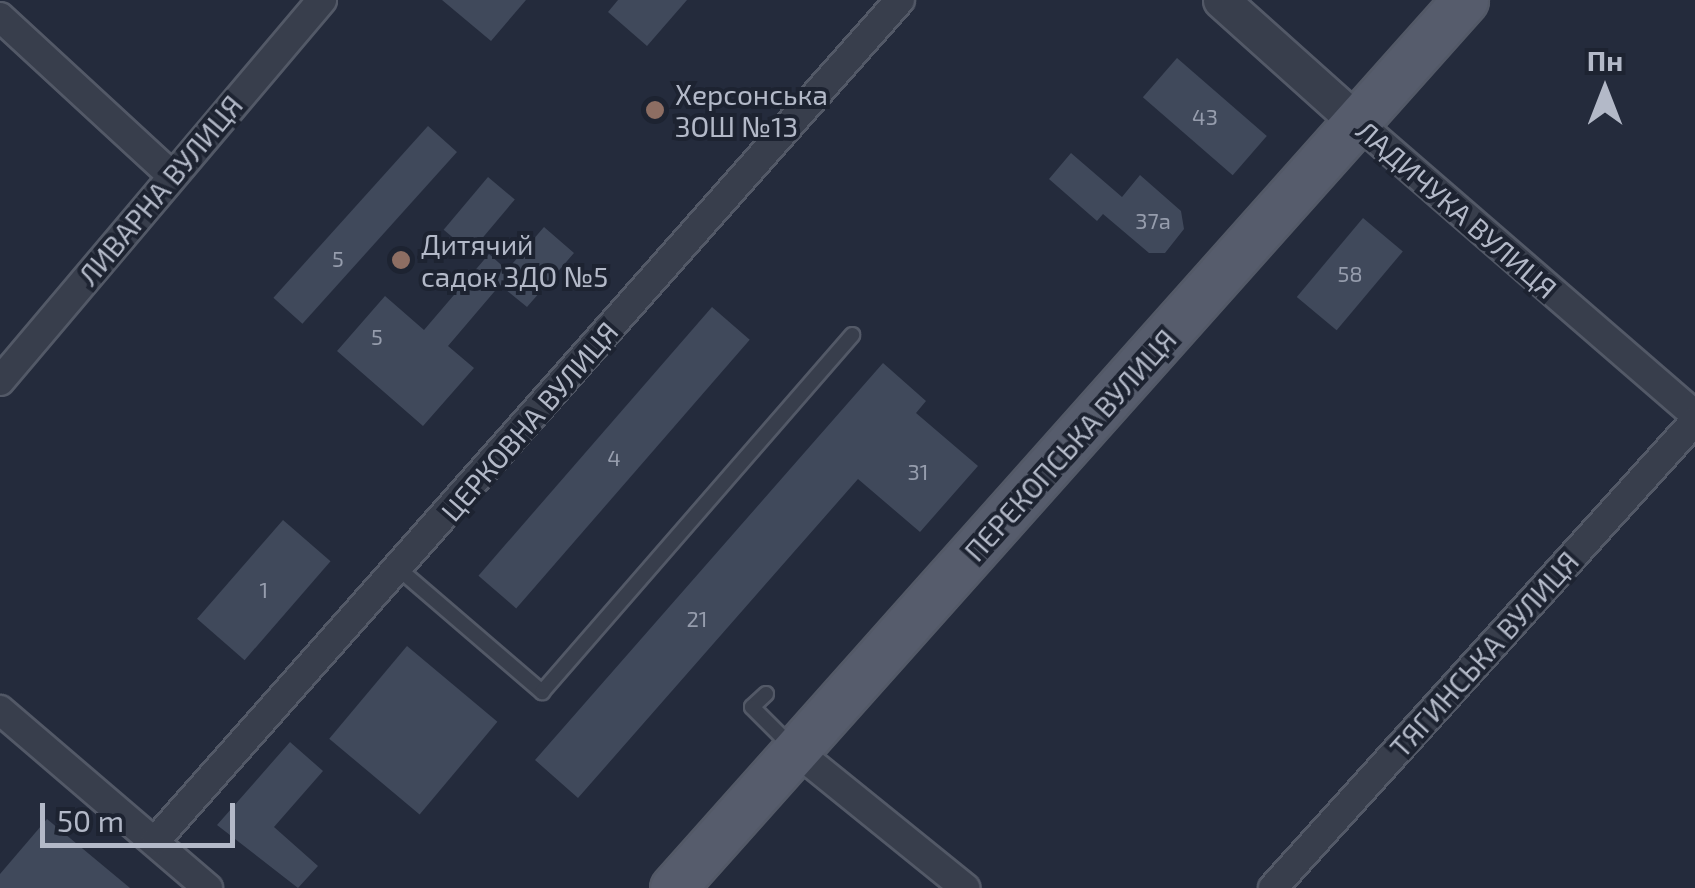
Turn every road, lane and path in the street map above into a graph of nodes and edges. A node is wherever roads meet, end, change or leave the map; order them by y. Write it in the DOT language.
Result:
graph roads {
  1 [pos="322,0"];
  2 [pos="900,0"];
  3 [pos="1221,0"];
  4 [pos="1464,0"];
  5 [pos="0,16"];
  6 [pos="1358,123"];
  7 [pos="171,174"];
  8 [pos="852,335"];
  9 [pos="0,382"];
  10 [pos="1695,418"];
  11 [pos="399,568"];
  12 [pos="766,694"];
  13 [pos="0,710"];
  14 [pos="796,751"];
  15 [pos="156,840"];
  16 [pos="208,888"];
  17 [pos="673,888"];
  18 [pos="964,888"];
  19 [pos="1273,888"];
  1 -- 7 [label="street, ЛИВАРНА ВУЛИЦЯ"];
  2 -- 11 [label="street, ЦЕРКОВНА ВУЛИЦЯ"];
  3 -- 6 [label="street, ЛАДИЧУКА ВУЛИЦЯ"];
  4 -- 6 [label="main road, ПЕРЕКОПСЬКА ВУЛИЦЯ"];
  5 -- 7 [label="street"];
  6 -- 10 [label="street, ЛАДИЧУКА ВУЛИЦЯ"];
  6 -- 14 [label="main road, ПЕРЕКОПСЬКА ВУЛИЦЯ"];
  7 -- 9 [label="street, ЛИВАРНА ВУЛИЦЯ"];
  8 -- 11 [label="lane"];
  10 -- 19 [label="street, ТЯГИНСЬКА ВУЛИЦЯ"];
  11 -- 15 [label="street, ЦЕРКОВНА ВУЛИЦЯ"];
  12 -- 14 [label="lane"];
  13 -- 15 [label="street"];
  14 -- 17 [label="main road, ПЕРЕКОПСЬКА ВУЛИЦЯ"];
  14 -- 18 [label="street"];
  15 -- 16 [label="street"];
}
